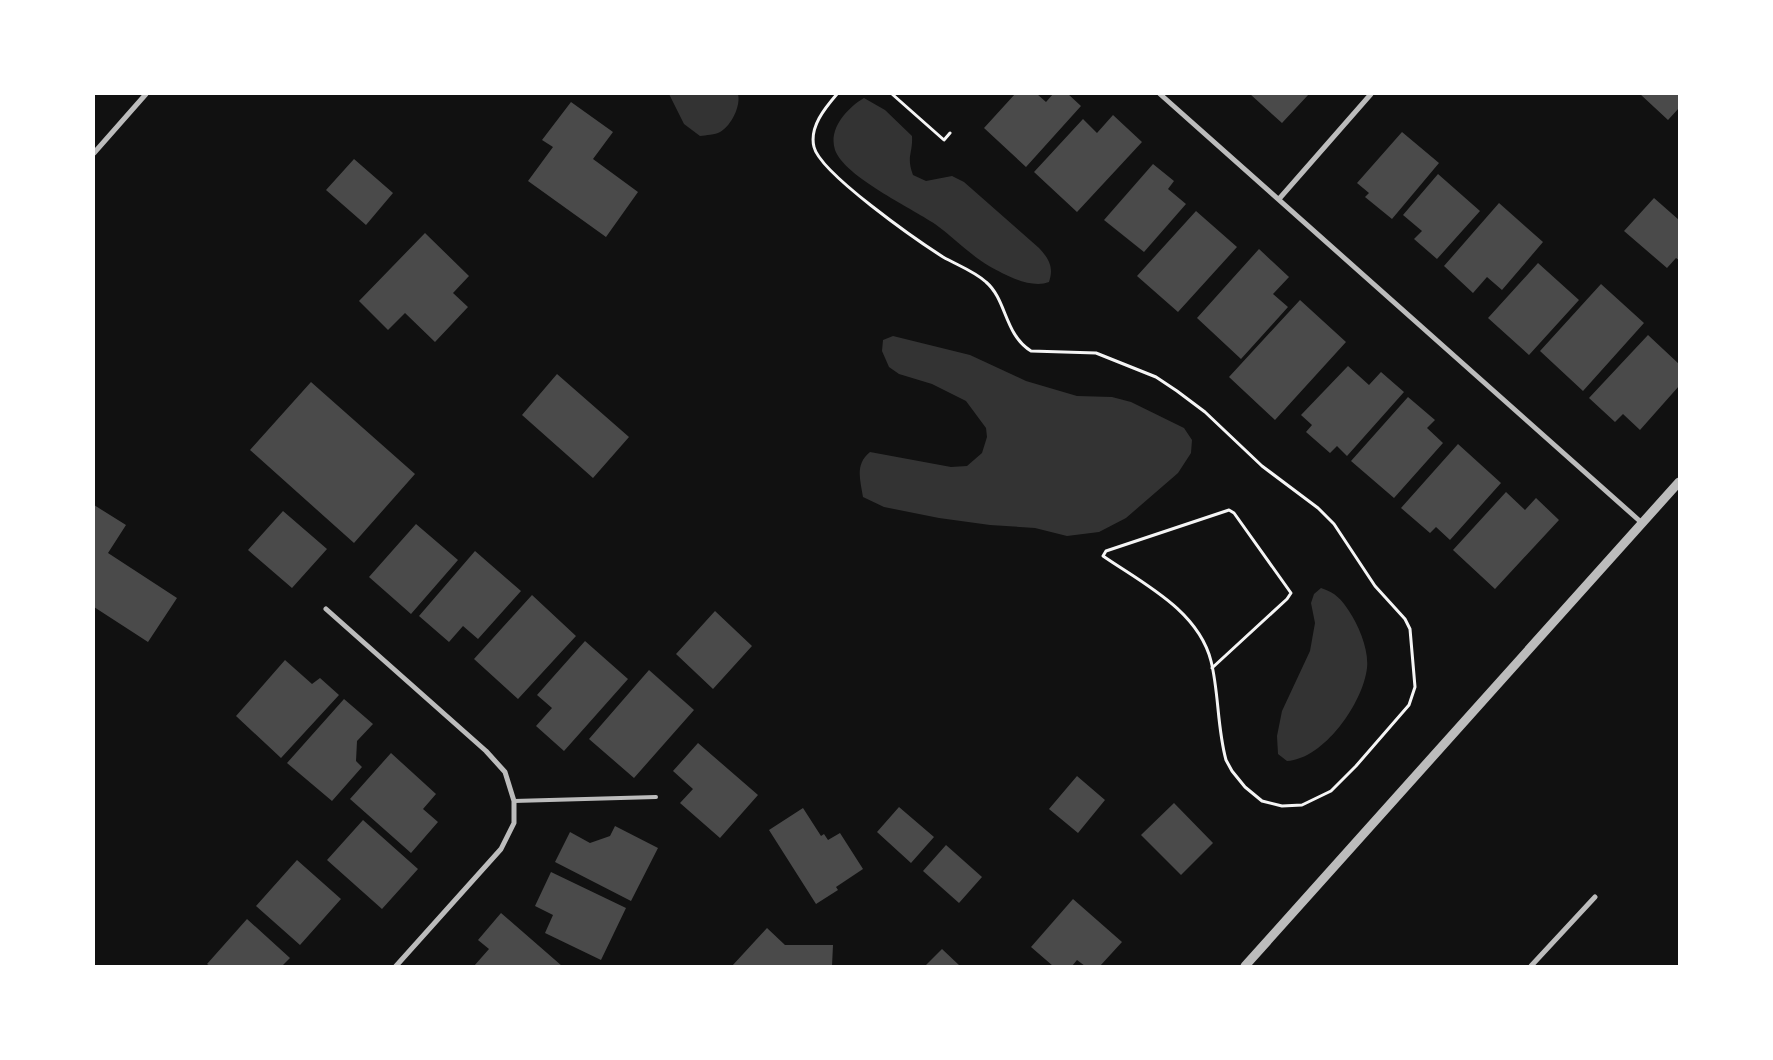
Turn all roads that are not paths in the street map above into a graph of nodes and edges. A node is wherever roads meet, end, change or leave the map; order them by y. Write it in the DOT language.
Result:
graph roads {
  1 [pos="146,94"];
  2 [pos="1160,94"];
  3 [pos="1371,94"];
  4 [pos="94,153"];
  5 [pos="1278,199"];
  6 [pos="1679,482"];
  7 [pos="1642,523"];
  8 [pos="326,609"];
  9 [pos="656,797"];
  10 [pos="514,801"];
  11 [pos="1595,897"];
  12 [pos="396,966"];
  13 [pos="1245,966"];
  14 [pos="1531,966"];
  1 -- 4 [label="street"];
  2 -- 5 [label="street"];
  3 -- 5 [label="street"];
  5 -- 7 [label="street"];
  6 -- 7 [label="street"];
  7 -- 13 [label="street"];
  8 -- 10 [label="street"];
  9 -- 10 [label="lane"];
  10 -- 12 [label="street"];
  11 -- 14 [label="street"];
}
